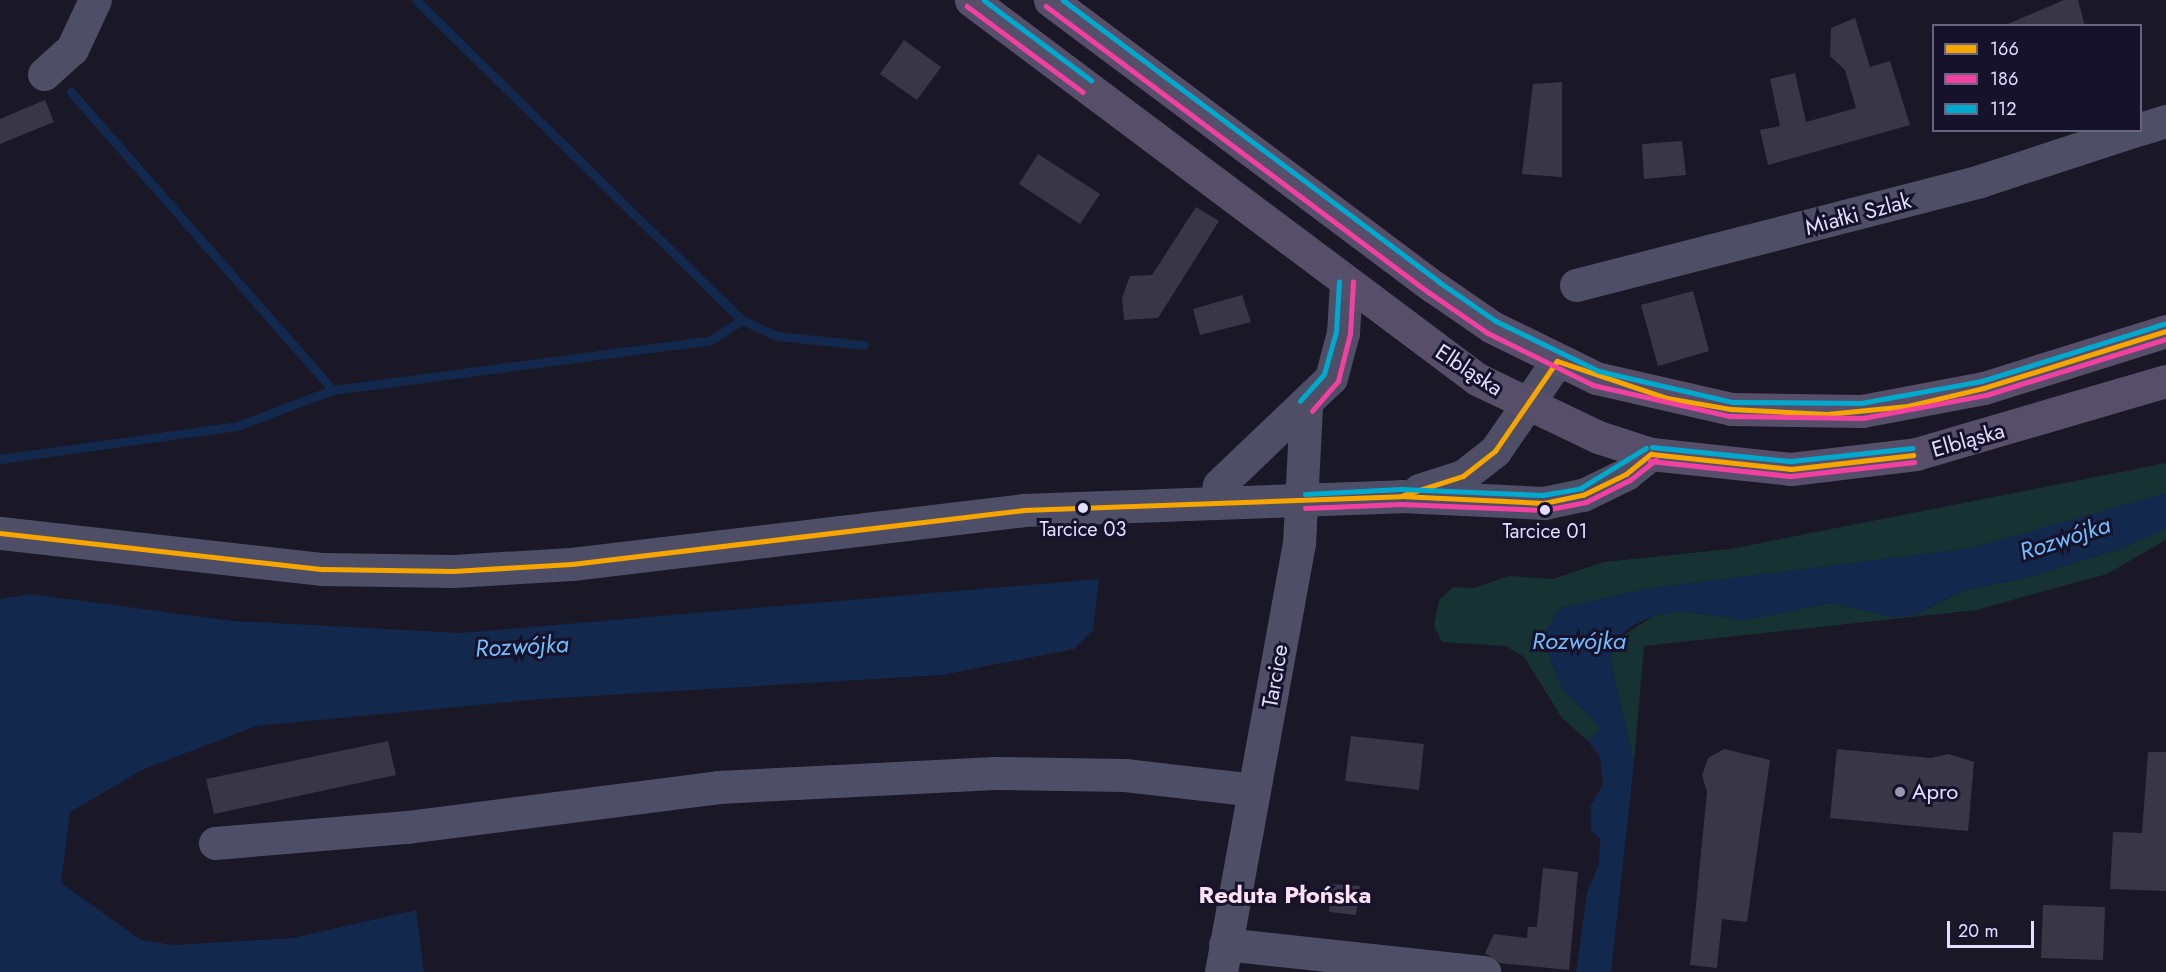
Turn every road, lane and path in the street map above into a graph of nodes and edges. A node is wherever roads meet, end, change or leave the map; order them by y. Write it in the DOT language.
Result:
graph roads {
  1 [pos="95,0"];
  2 [pos="971,0"];
  3 [pos="1050,0"];
  4 [pos="44,74"];
  5 [pos="2166,121"];
  6 [pos="2142,128"];
  7 [pos="2130,132"];
  8 [pos="1346,282"];
  9 [pos="1576,285"];
  10 [pos="2166,331"];
  11 [pos="1557,361"];
  12 [pos="2166,381"];
  13 [pos="1306,406"];
  14 [pos="1527,406"];
  15 [pos="1651,454"];
  16 [pos="1401,496"];
  17 [pos="1305,501"];
  18 [pos="1215,503"];
  19 [pos="0,533"];
  20 [pos="1254,790"];
  21 [pos="215,843"];
  22 [pos="1223,958"];
  23 [pos="1484,972"];
  1 -- 4 [label="street"];
  2 -- 8 [label="main road, Elbląska"];
  3 -- 11 [label="main road, Elbląska"];
  5 -- 6 [label="street"];
  7 -- 9 [label="street, Miałki Szlak"];
  8 -- 13 [label="street"];
  8 -- 14 [label="main road, Elbląska"];
  10 -- 11 [label="main road, Elbląska"];
  11 -- 14 [label="street"];
  12 -- 15 [label="main road, Elbląska"];
  13 -- 17 [label="street, Tarcice"];
  13 -- 18 [label="street"];
  14 -- 15 [label="main road, Elbląska"];
  14 -- 16 [label="street"];
  15 -- 16 [label="street"];
  16 -- 17 [label="street"];
  17 -- 18 [label="street"];
  17 -- 20 [label="street, Tarcice"];
  18 -- 19 [label="street"];
  20 -- 21 [label="street"];
  20 -- 22 [label="street, Tarcice"];
  22 -- 23 [label="street, Tarcice"];
}
